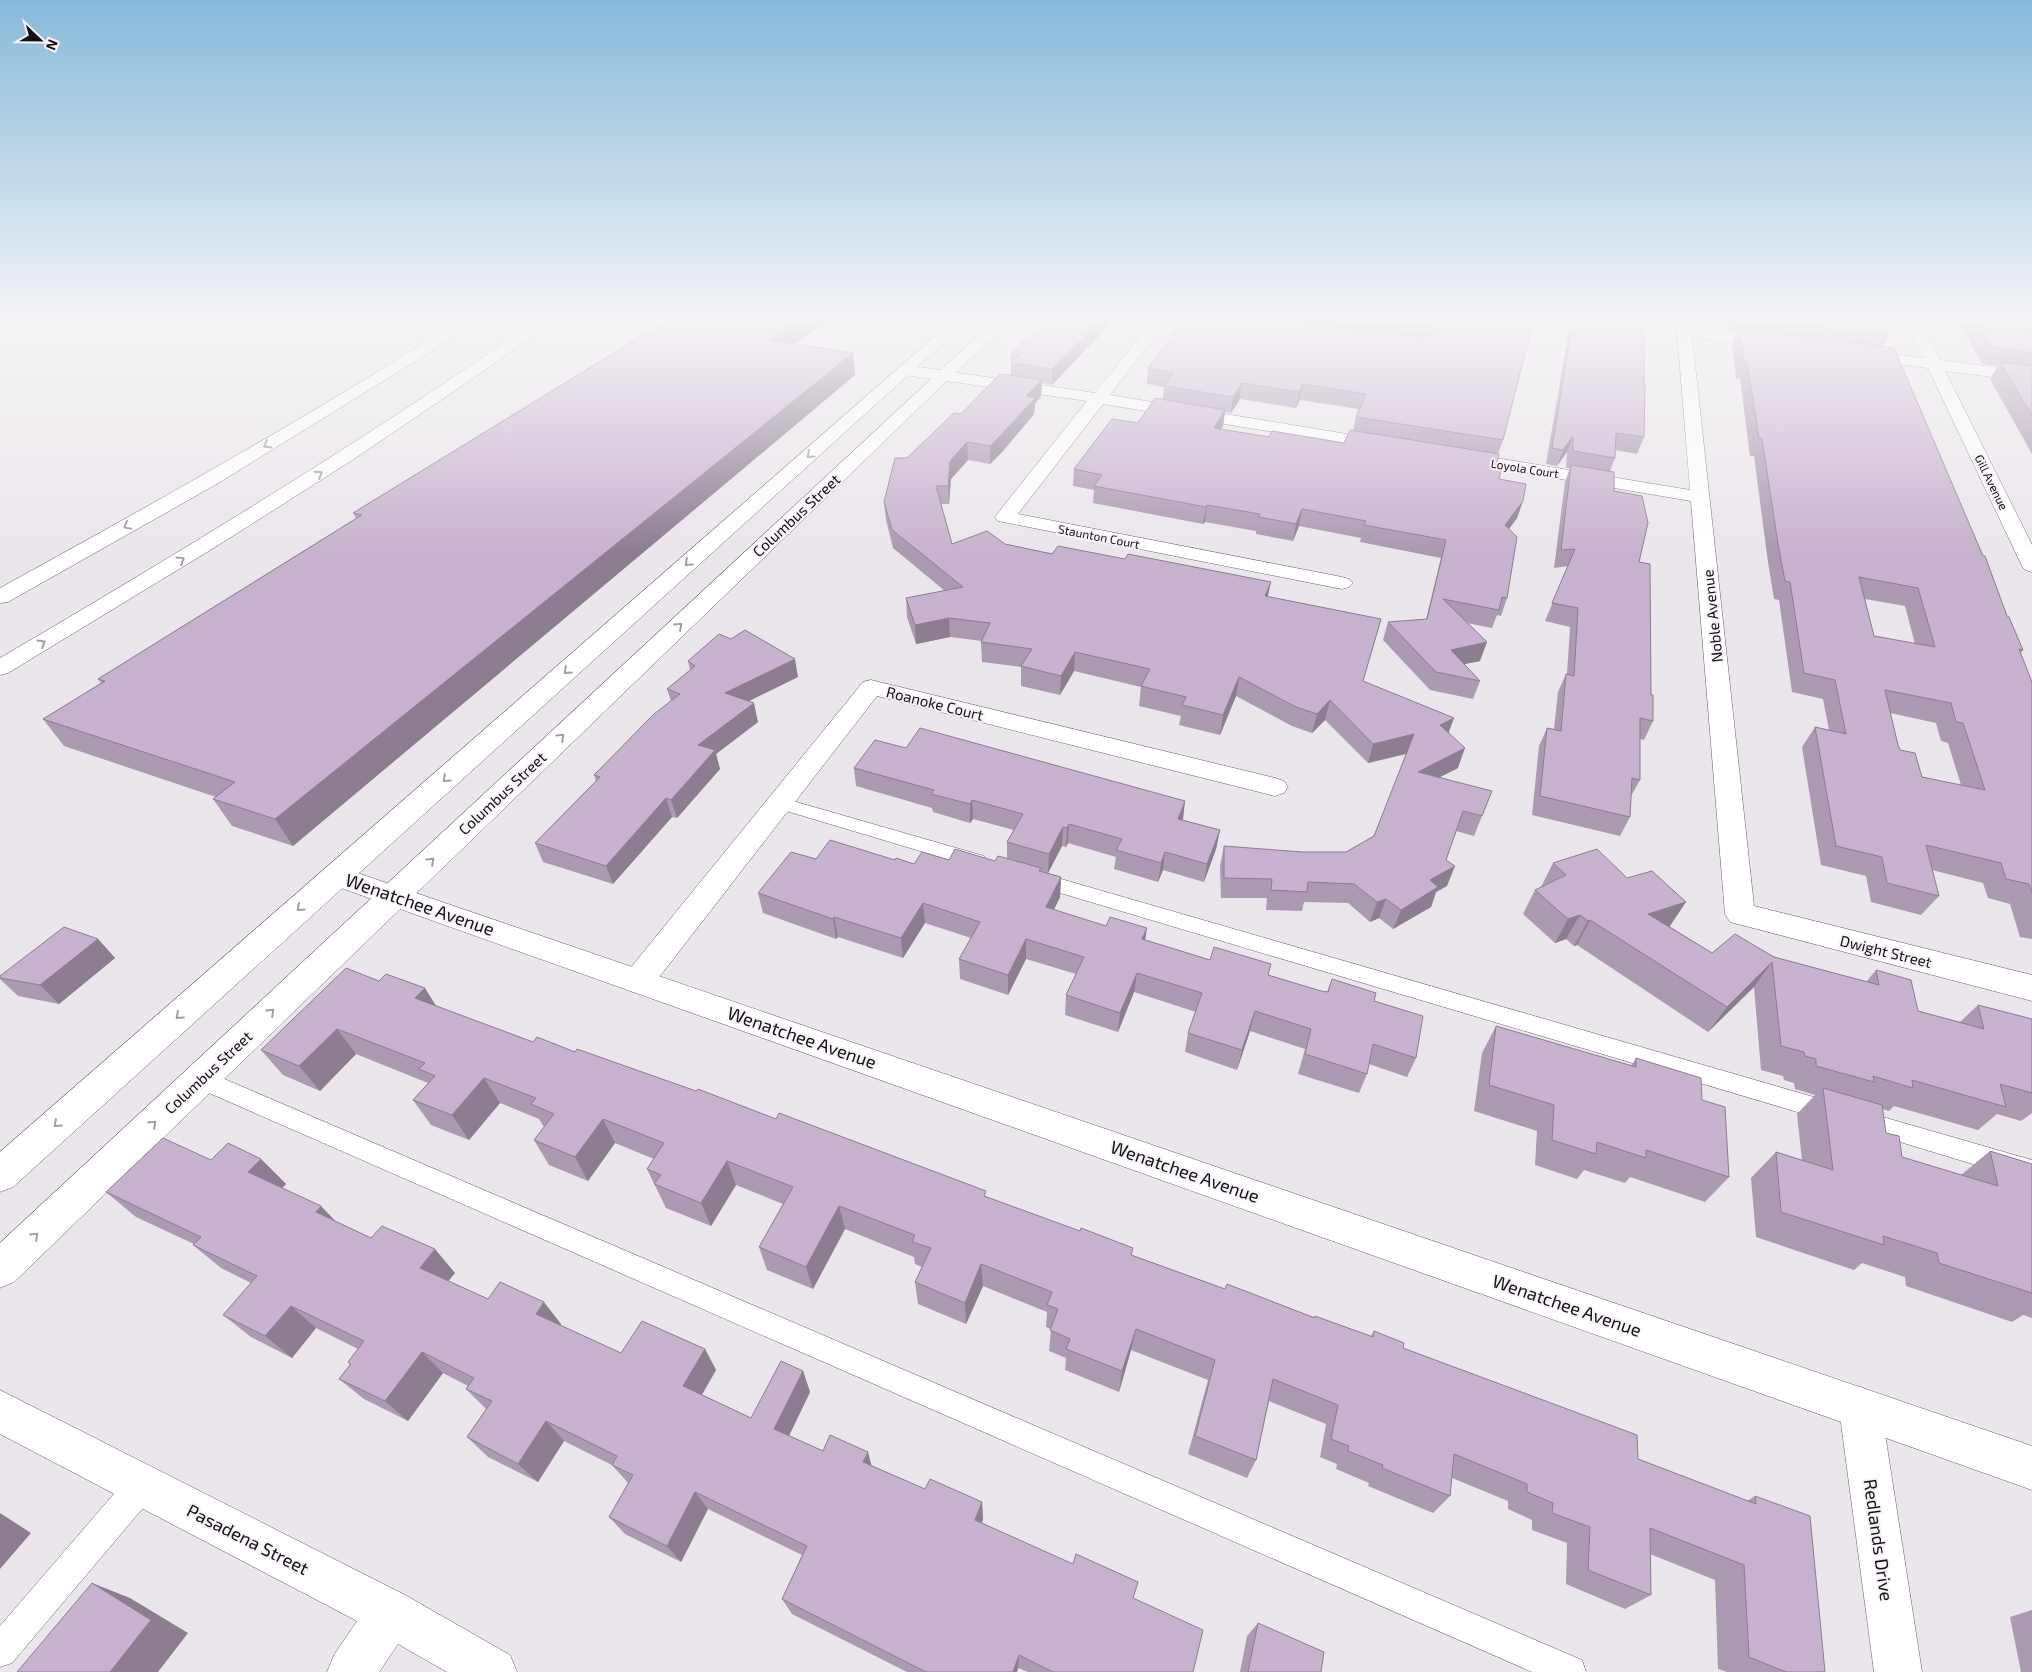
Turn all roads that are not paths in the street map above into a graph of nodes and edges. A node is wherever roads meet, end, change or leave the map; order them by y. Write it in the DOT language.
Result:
graph roads {
  1 [pos="349,396"];
  2 [pos="437,396"];
  3 [pos="876,396"];
  4 [pos="922,396"];
  5 [pos="1084,396"];
  6 [pos="1691,396"];
  7 [pos="1950,396"];
  8 [pos="1098,398"];
  9 [pos="1404,448"];
  10 [pos="1444,455"];
  11 [pos="1700,497"];
  12 [pos="2032,566"];
  13 [pos="1342,583"];
  14 [pos="0,597"];
  15 [pos="0,668"];
  16 [pos="1275,787"];
  17 [pos="779,803"];
  18 [pos="336,876"];
  19 [pos="395,895"];
  20 [pos="1740,914"];
  21 [pos="639,980"];
  22 [pos="2032,988"];
  23 [pos="201,1079"];
  24 [pos="2032,1170"];
  25 [pos="0,1175"];
  26 [pos="0,1269"];
  27 [pos="1860,1408"];
  28 [pos="0,1411"];
  29 [pos="2032,1468"];
  30 [pos="142,1485"];
  31 [pos="390,1612"];
  32 [pos="0,1651"];
  33 [pos="351,1672"];
  34 [pos="493,1672"];
  35 [pos="1570,1672"];
  36 [pos="1898,1672"];
  1 -- 14 [label="main road, one-way"];
  15 -- 2 [label="main road, one-way"];
  3 -- 18 [label="main road, one-way"];
  19 -- 4 [label="main road, Columbus Street, one-way"];
  5 -- 8 [label="main road"];
  6 -- 11 [label="main road, Noble Avenue"];
  7 -- 12 [label="main road, Gill Avenue"];
  8 -- 9 [label="main road"];
  8 -- 13 [label="main road, Staunton Court"];
  10 -- 11 [label="main road, Loyola Court"];
  11 -- 20 [label="main road, Noble Avenue"];
  16 -- 17 [label="main road, Roanoke Court"];
  17 -- 21 [label="main road, Roanoke Court"];
  17 -- 24 [label="lane"];
  18 -- 19 [label="main road, Wenatchee Avenue"];
  18 -- 25 [label="main road, one-way"];
  19 -- 21 [label="main road, Wenatchee Avenue"];
  23 -- 19 [label="main road, Columbus Street, one-way"];
  20 -- 22 [label="main road, Dwight Street"];
  21 -- 27 [label="main road, Wenatchee Avenue"];
  26 -- 23 [label="main road, Columbus Street, one-way"];
  23 -- 35 [label="lane"];
  27 -- 29 [label="main road, Wenatchee Avenue"];
  27 -- 36 [label="main road, Redlands Drive"];
  28 -- 30 [label="main road, Pasadena Street"];
  30 -- 31 [label="main road, Pasadena Street"];
  30 -- 32 [label="lane"];
  31 -- 33 [label="main road"];
  31 -- 34 [label="main road, Pasadena Street"];
}
